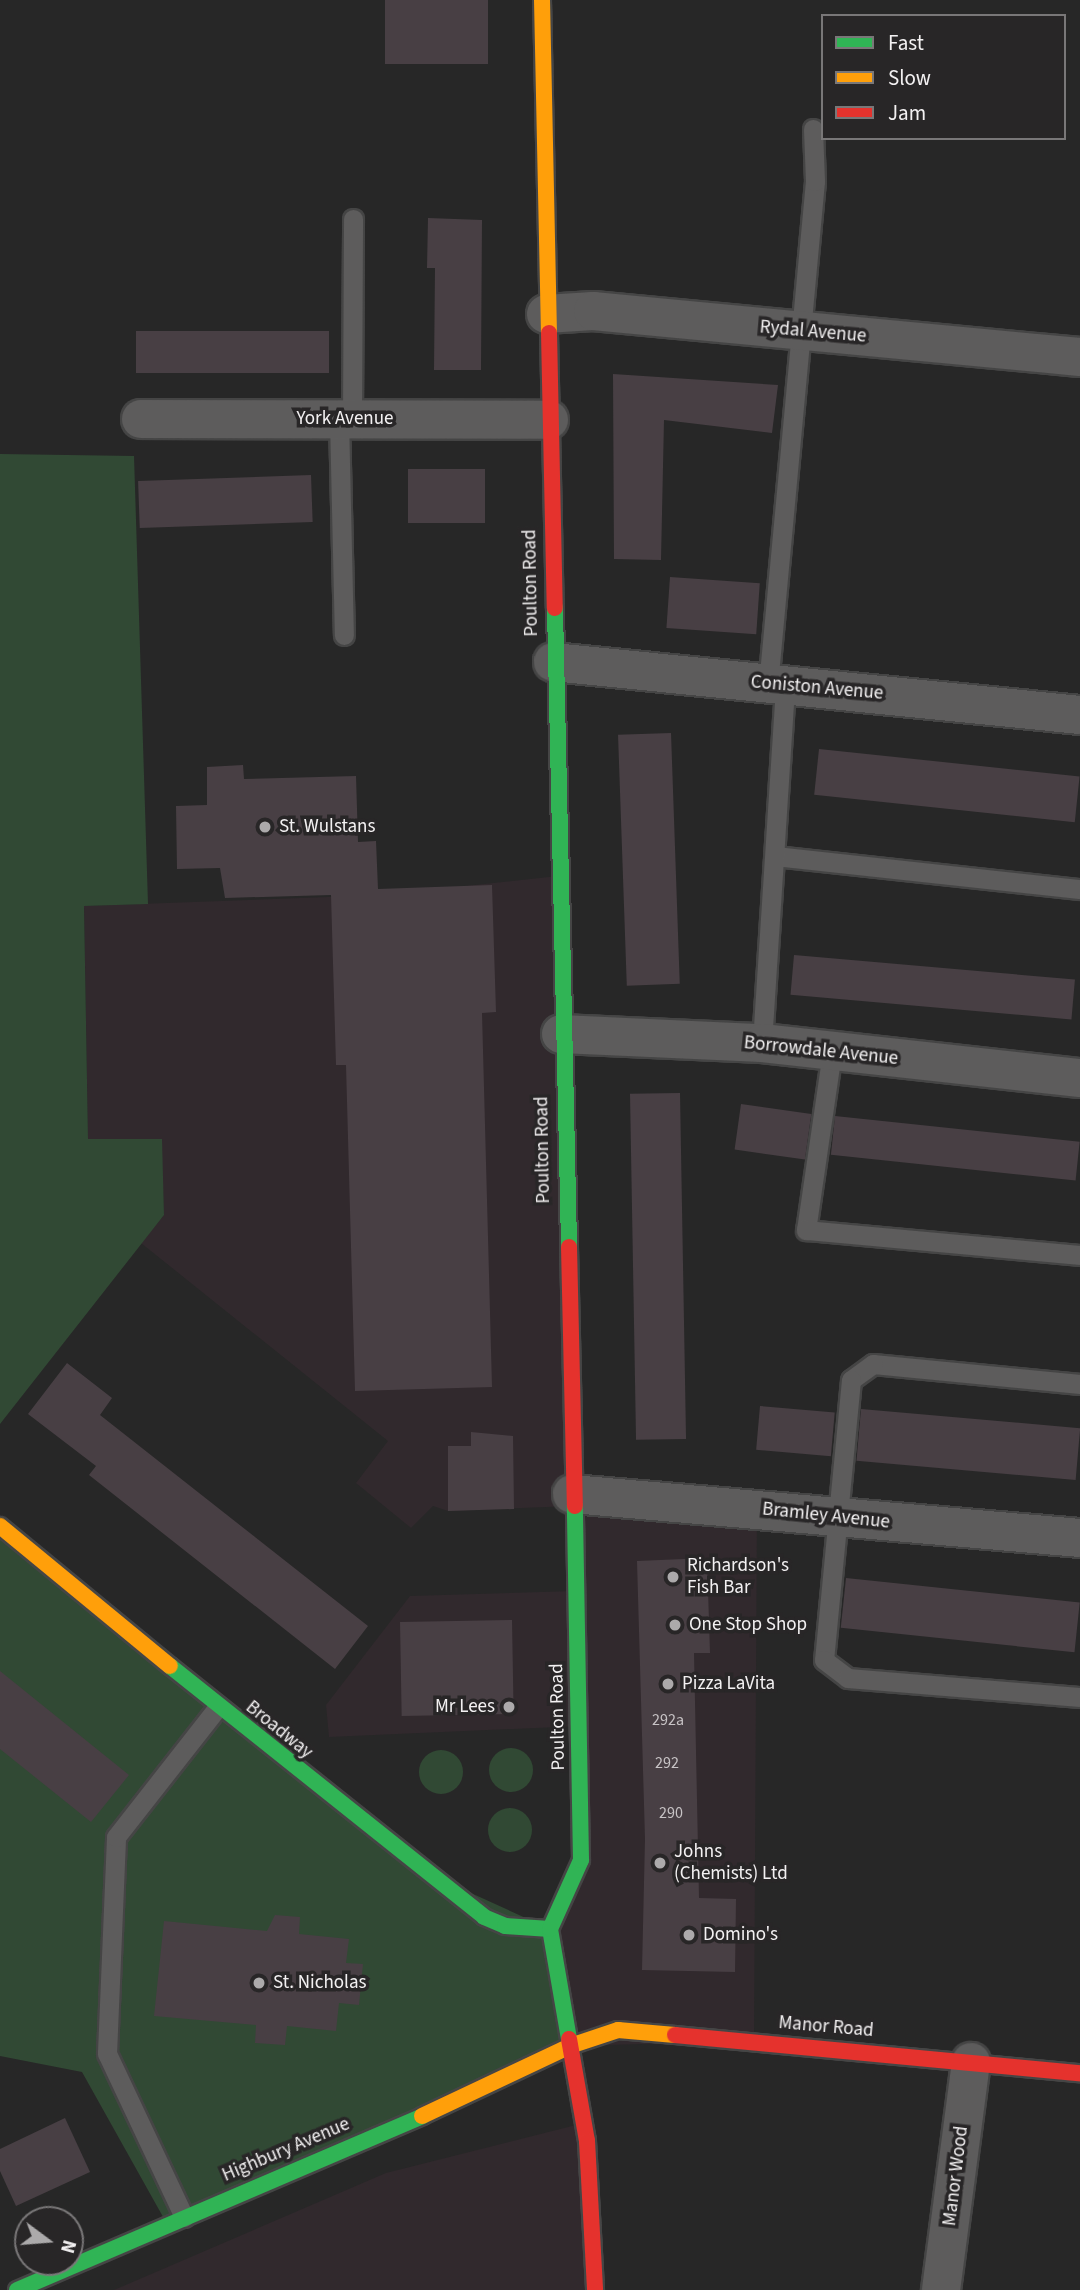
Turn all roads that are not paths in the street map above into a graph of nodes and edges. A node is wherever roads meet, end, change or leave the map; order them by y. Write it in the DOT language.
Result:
graph roads {
  1 [pos="542,0"];
  2 [pos="813,129"];
  3 [pos="353,219"];
  4 [pos="546,314"];
  5 [pos="799,331"];
  6 [pos="1080,357"];
  7 [pos="141,419"];
  8 [pos="345,419"];
  9 [pos="549,420"];
  10 [pos="344,635"];
  11 [pos="553,662"];
  12 [pos="776,684"];
  13 [pos="1080,715"];
  14 [pos="775,856"];
  15 [pos="1080,889"];
  16 [pos="561,1034"];
  17 [pos="762,1043"];
  18 [pos="832,1052"];
  19 [pos="1080,1077"];
  20 [pos="1080,1255"];
  21 [pos="1080,1384"];
  22 [pos="572,1494"];
  23 [pos="837,1518"];
  24 [pos="0,1526"];
  25 [pos="1080,1538"];
  26 [pos="1080,1697"];
  27 [pos="217,1708"];
  28 [pos="550,1929"];
  29 [pos="570,2046"];
  30 [pos="971,2062"];
  31 [pos="1080,2073"];
  32 [pos="184,2217"];
  33 [pos="18,2290"];
  34 [pos="595,2290"];
  35 [pos="942,2290"];
  1 -- 4 [label="street, Poulton Road"];
  2 -- 5 [label="lane"];
  3 -- 8 [label="lane"];
  4 -- 5 [label="street, Rydal Avenue"];
  4 -- 9 [label="street, Poulton Road"];
  5 -- 6 [label="street, Rydal Avenue"];
  5 -- 12 [label="lane"];
  7 -- 8 [label="street, York Avenue"];
  8 -- 9 [label="street, York Avenue"];
  8 -- 10 [label="lane"];
  9 -- 11 [label="street, Poulton Road"];
  11 -- 12 [label="street, Coniston Avenue"];
  11 -- 16 [label="street, Poulton Road"];
  12 -- 13 [label="street, Coniston Avenue"];
  12 -- 14 [label="lane"];
  14 -- 15 [label="lane"];
  14 -- 17 [label="lane"];
  16 -- 17 [label="street, Borrowdale Avenue"];
  16 -- 22 [label="street, Poulton Road"];
  17 -- 18 [label="street, Borrowdale Avenue"];
  18 -- 19 [label="street, Borrowdale Avenue"];
  18 -- 20 [label="lane"];
  21 -- 23 [label="lane"];
  22 -- 23 [label="street, Bramley Avenue"];
  22 -- 28 [label="street, Poulton Road"];
  23 -- 25 [label="street, Bramley Avenue"];
  23 -- 26 [label="lane"];
  24 -- 27 [label="street, Broadway"];
  27 -- 28 [label="street, Broadway"];
  27 -- 32 [label="lane"];
  28 -- 29 [label="street"];
  29 -- 30 [label="street, Manor Road"];
  29 -- 32 [label="street, Highbury Avenue"];
  29 -- 34 [label="street"];
  30 -- 31 [label="street, Manor Road"];
  30 -- 35 [label="street, Manor Wood"];
  32 -- 33 [label="street, Highbury Avenue"];
}
